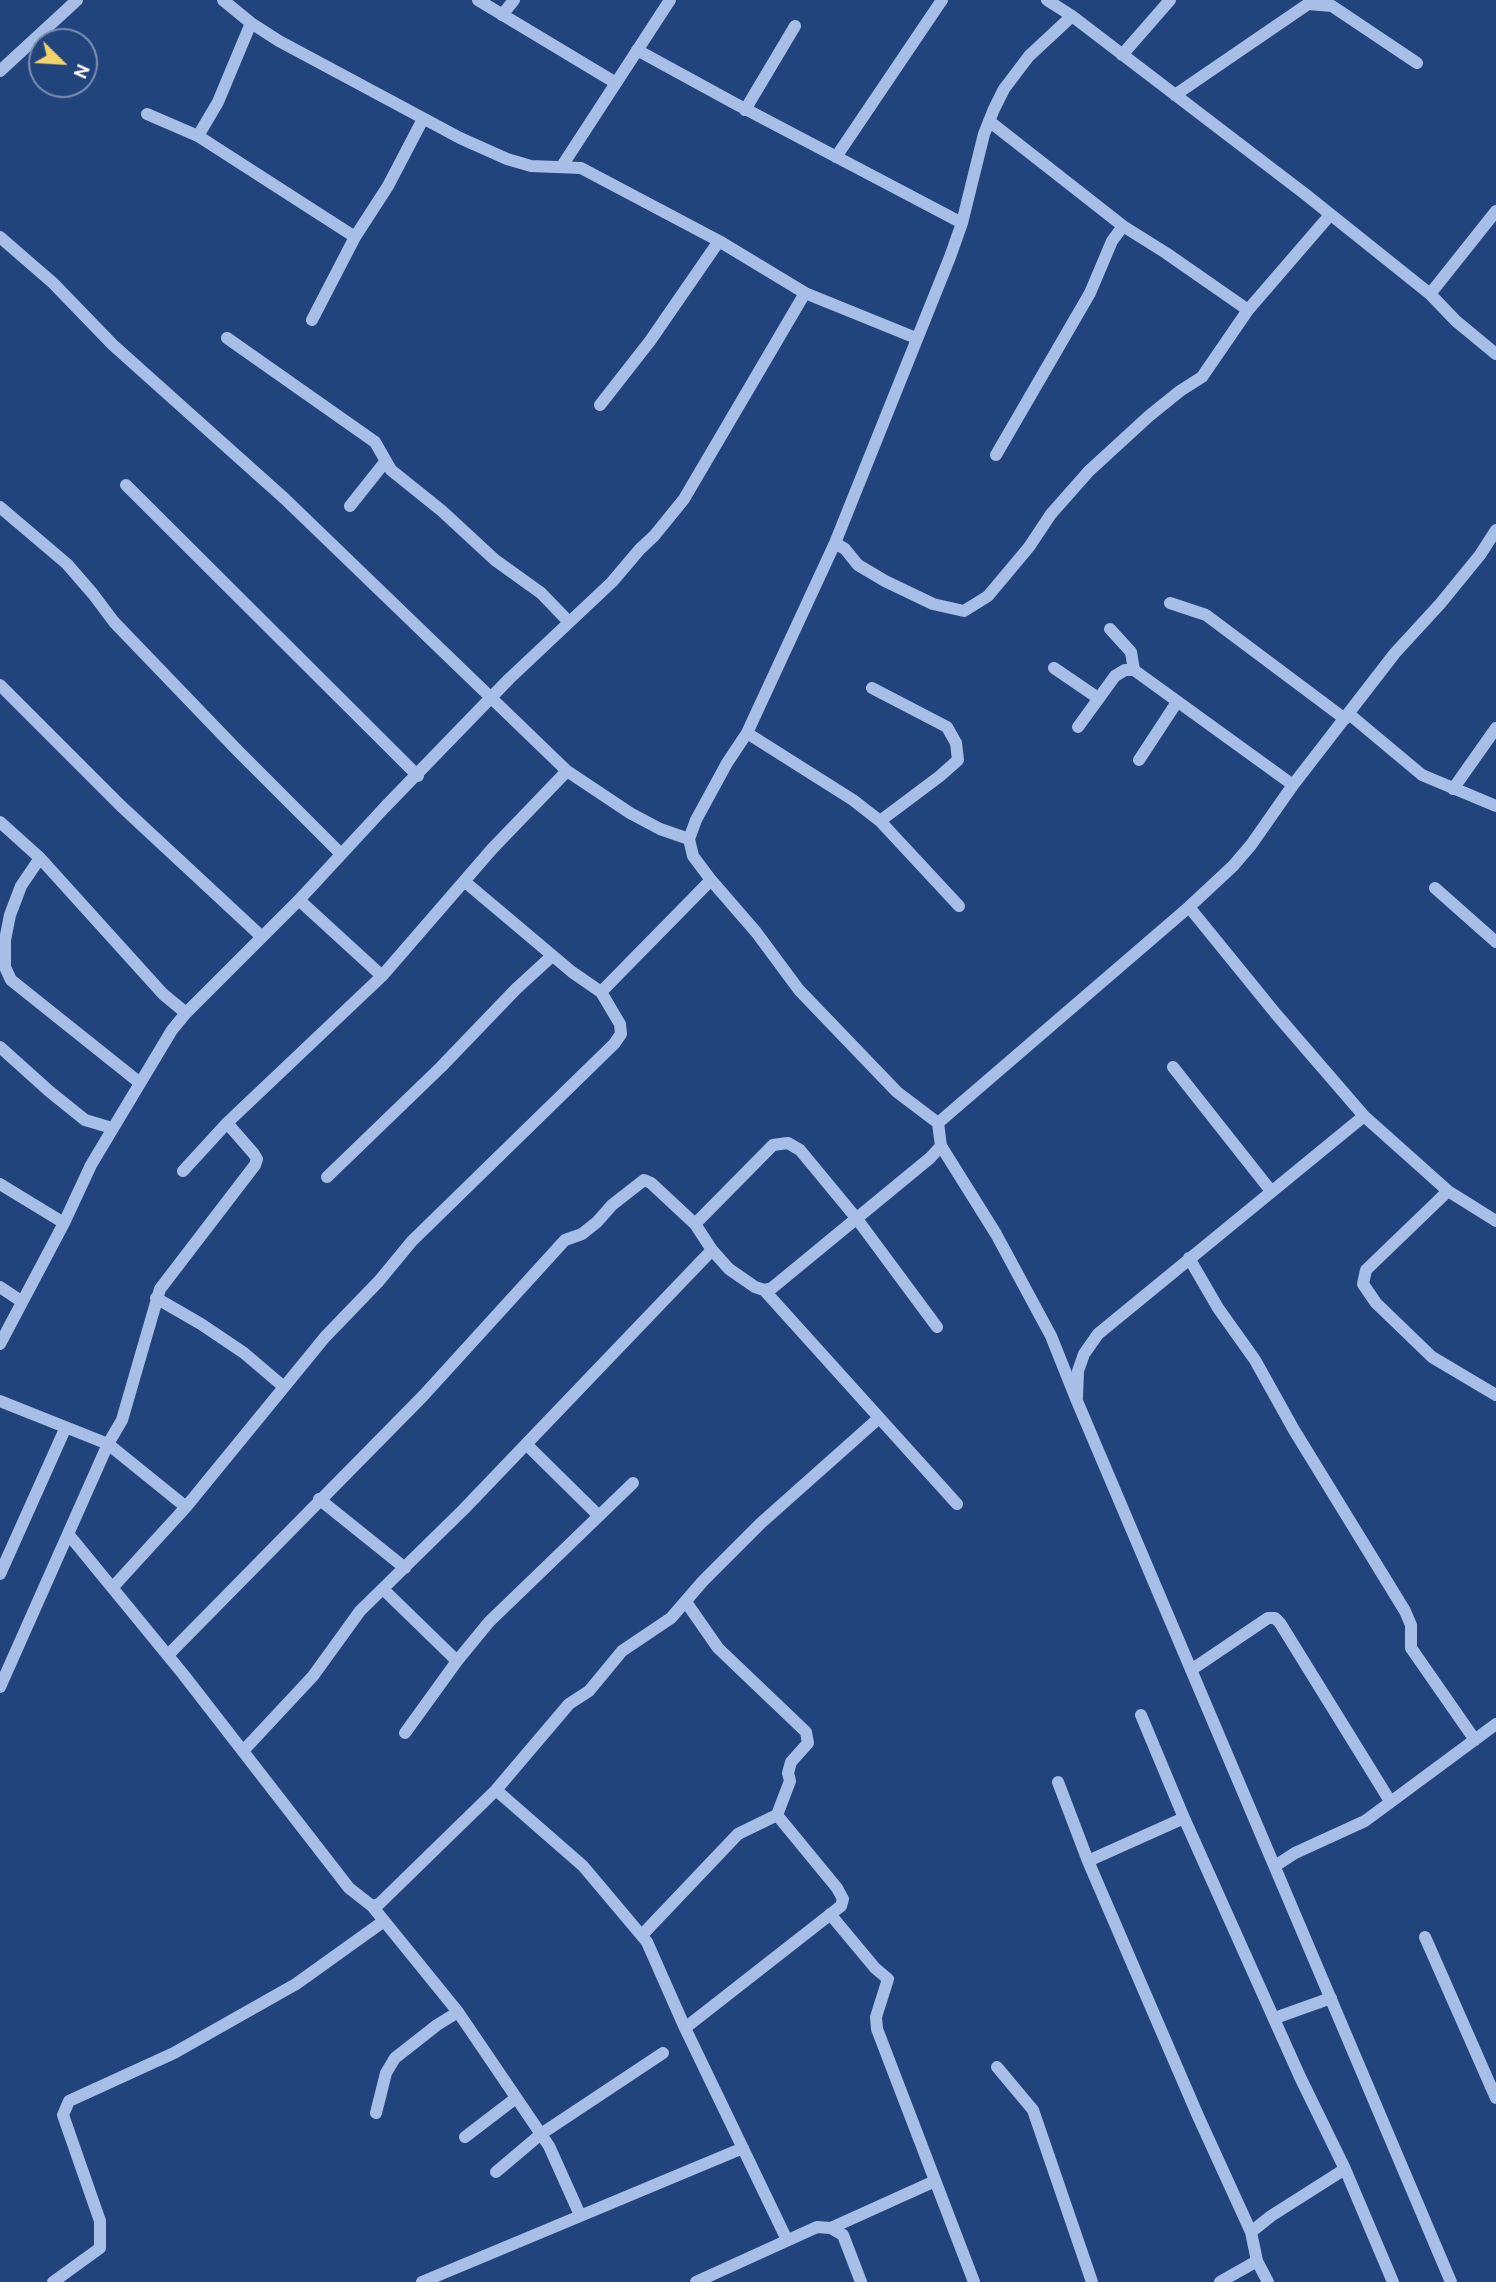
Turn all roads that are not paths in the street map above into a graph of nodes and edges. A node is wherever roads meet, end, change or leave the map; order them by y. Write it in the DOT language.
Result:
graph roads {
  1 [pos="77,0"];
  2 [pos="223,0"];
  3 [pos="245,0"];
  4 [pos="478,0"];
  5 [pos="514,0"];
  6 [pos="670,0"];
  7 [pos="942,0"];
  8 [pos="1047,0"];
  9 [pos="1170,0"];
  10 [pos="237,12"];
  11 [pos="502,15"];
  12 [pos="1072,16"];
  13 [pos="251,23"];
  14 [pos="795,26"];
  15 [pos="637,50"];
  16 [pos="1122,55"];
  17 [pos="1418,63"];
  18 [pos="0,71"];
  19 [pos="616,83"];
  20 [pos="1175,95"];
  21 [pos="746,110"];
  22 [pos="147,114"];
  23 [pos="423,119"];
  24 [pos="989,121"];
  25 [pos="198,136"];
  26 [pos="836,157"];
  27 [pos="562,166"];
  28 [pos="1496,211"];
  29 [pos="1330,215"];
  30 [pos="962,223"];
  31 [pos="1123,226"];
  32 [pos="0,237"];
  33 [pos="355,237"];
  34 [pos="719,241"];
  35 [pos="805,293"];
  36 [pos="1430,294"];
  37 [pos="1248,310"];
  38 [pos="312,320"];
  39 [pos="227,338"];
  40 [pos="916,338"];
  41 [pos="1496,354"];
  42 [pos="600,405"];
  43 [pos="996,455"];
  44 [pos="385,462"];
  45 [pos="127,485"];
  46 [pos="350,506"];
  47 [pos="0,507"];
  48 [pos="1496,530"];
  49 [pos="835,543"];
  50 [pos="1170,603"];
  51 [pos="569,622"];
  52 [pos="1110,629"];
  53 [pos="1054,668"];
  54 [pos="1134,670"];
  55 [pos="0,685"];
  56 [pos="872,688"];
  57 [pos="493,698"];
  58 [pos="1098,698"];
  59 [pos="1177,702"];
  60 [pos="1347,717"];
  61 [pos="1077,727"];
  62 [pos="1496,728"];
  63 [pos="747,733"];
  64 [pos="1139,760"];
  65 [pos="567,771"];
  66 [pos="418,776"];
  67 [pos="1293,785"];
  68 [pos="1453,789"];
  69 [pos="1496,806"];
  70 [pos="880,821"];
  71 [pos="0,822"];
  72 [pos="688,839"];
  73 [pos="341,854"];
  74 [pos="40,858"];
  75 [pos="710,880"];
  76 [pos="464,881"];
  77 [pos="1435,888"];
  78 [pos="299,900"];
  79 [pos="959,906"];
  80 [pos="1189,907"];
  81 [pos="262,937"];
  82 [pos="1496,942"];
  83 [pos="552,956"];
  84 [pos="382,976"];
  85 [pos="601,992"];
  86 [pos="186,1013"];
  87 [pos="0,1047"];
  88 [pos="1173,1067"];
  89 [pos="140,1083"];
  90 [pos="1364,1115"];
  91 [pos="228,1123"];
  92 [pos="938,1123"];
  93 [pos="112,1128"];
  94 [pos="941,1146"];
  95 [pos="183,1171"];
  96 [pos="327,1177"];
  97 [pos="0,1184"];
  98 [pos="1270,1191"];
  99 [pos="1448,1191"];
  100 [pos="857,1219"];
  101 [pos="1496,1221"];
  102 [pos="64,1223"];
  103 [pos="695,1224"];
  104 [pos="712,1250"];
  105 [pos="1189,1258"];
  106 [pos="0,1287"];
  107 [pos="764,1290"];
  108 [pos="156,1298"];
  109 [pos="21,1301"];
  110 [pos="937,1327"];
  111 [pos="0,1344"];
  112 [pos="284,1387"];
  113 [pos="1496,1395"];
  114 [pos="0,1401"];
  115 [pos="1077,1401"];
  116 [pos="879,1418"];
  117 [pos="65,1429"];
  118 [pos="108,1444"];
  119 [pos="526,1444"];
  120 [pos="633,1483"];
  121 [pos="319,1499"];
  122 [pos="957,1504"];
  123 [pos="186,1507"];
  124 [pos="599,1516"];
  125 [pos="69,1535"];
  126 [pos="405,1568"];
  127 [pos="1,1569"];
  128 [pos="113,1587"];
  129 [pos="384,1590"];
  130 [pos="686,1602"];
  131 [pos="168,1655"];
  132 [pos="457,1661"];
  133 [pos="1191,1670"];
  134 [pos="0,1687"];
  135 [pos="1141,1716"];
  136 [pos="1496,1724"];
  137 [pos="405,1733"];
  138 [pos="1475,1740"];
  139 [pos="243,1751"];
  140 [pos="1058,1782"];
  141 [pos="496,1790"];
  142 [pos="1390,1801"];
  143 [pos="776,1815"];
  144 [pos="1184,1818"];
  145 [pos="1088,1861"];
  146 [pos="1275,1866"];
  147 [pos="372,1906"];
  148 [pos="830,1914"];
  149 [pos="384,1921"];
  150 [pos="642,1935"];
  151 [pos="1425,1937"];
  152 [pos="1331,1998"];
  153 [pos="457,2012"];
  154 [pos="1275,2018"];
  155 [pos="685,2028"];
  156 [pos="663,2053"];
  157 [pos="997,2067"];
  158 [pos="516,2098"];
  159 [pos="1496,2098"];
  160 [pos="376,2113"];
  161 [pos="541,2134"];
  162 [pos="465,2137"];
  163 [pos="743,2148"];
  164 [pos="1345,2169"];
  165 [pos="496,2172"];
  166 [pos="935,2181"];
  167 [pos="580,2215"];
  168 [pos="831,2228"];
  169 [pos="1251,2232"];
  170 [pos="787,2240"];
  171 [pos="1257,2261"];
  172 [pos="53,2282"];
  173 [pos="422,2282"];
  174 [pos="696,2282"];
  175 [pos="860,2282"];
  176 [pos="974,2282"];
  177 [pos="1093,2282"];
  178 [pos="1220,2282"];
  179 [pos="1268,2282"];
  180 [pos="1393,2282"];
  181 [pos="1451,2282"];
  1 -- 18 [label="street"];
  2 -- 10 [label="street"];
  3 -- 10 [label="street"];
  4 -- 11 [label="street"];
  5 -- 11 [label="street"];
  6 -- 15 [label="street"];
  7 -- 26 [label="street"];
  8 -- 12 [label="street"];
  9 -- 16 [label="street"];
  10 -- 13 [label="street"];
  11 -- 19 [label="street"];
  12 -- 16 [label="street"];
  12 -- 24 [label="street"];
  13 -- 23 [label="street"];
  13 -- 25 [label="street"];
  14 -- 21 [label="street"];
  15 -- 19 [label="street"];
  15 -- 21 [label="street"];
  16 -- 20 [label="street"];
  17 -- 20 [label="street"];
  19 -- 27 [label="street"];
  20 -- 29 [label="street"];
  21 -- 26 [label="street"];
  22 -- 25 [label="street"];
  23 -- 27 [label="street"];
  23 -- 33 [label="street"];
  24 -- 30 [label="street"];
  24 -- 31 [label="street"];
  25 -- 33 [label="street"];
  26 -- 30 [label="street"];
  27 -- 34 [label="street"];
  28 -- 36 [label="street"];
  29 -- 36 [label="street"];
  29 -- 37 [label="street"];
  30 -- 40 [label="street"];
  31 -- 37 [label="street"];
  31 -- 43 [label="street"];
  32 -- 57 [label="street"];
  33 -- 38 [label="street"];
  34 -- 35 [label="street"];
  34 -- 42 [label="street"];
  35 -- 40 [label="street"];
  35 -- 51 [label="street"];
  36 -- 41 [label="street"];
  37 -- 49 [label="street"];
  39 -- 44 [label="street"];
  40 -- 49 [label="street"];
  44 -- 46 [label="street"];
  44 -- 51 [label="street"];
  45 -- 66 [label="street"];
  47 -- 73 [label="street"];
  48 -- 60 [label="street"];
  49 -- 63 [label="street"];
  50 -- 60 [label="street"];
  51 -- 57 [label="street"];
  52 -- 54 [label="street"];
  53 -- 58 [label="street"];
  54 -- 58 [label="street"];
  54 -- 59 [label="street"];
  55 -- 81 [label="street"];
  56 -- 70 [label="street"];
  57 -- 65 [label="street"];
  57 -- 66 [label="street"];
  58 -- 61 [label="street"];
  59 -- 64 [label="street"];
  59 -- 67 [label="street"];
  60 -- 67 [label="street"];
  60 -- 68 [label="street"];
  62 -- 68 [label="street"];
  63 -- 70 [label="street"];
  63 -- 72 [label="street"];
  65 -- 72 [label="street"];
  65 -- 76 [label="street"];
  66 -- 73 [label="street"];
  67 -- 80 [label="street"];
  68 -- 69 [label="street"];
  70 -- 79 [label="street"];
  71 -- 74 [label="street"];
  72 -- 75 [label="street"];
  73 -- 78 [label="street"];
  74 -- 86 [label="street"];
  74 -- 89 [label="street"];
  75 -- 85 [label="street"];
  75 -- 92 [label="street"];
  76 -- 83 [label="street"];
  76 -- 84 [label="street"];
  77 -- 82 [label="street"];
  78 -- 81 [label="street"];
  78 -- 84 [label="street"];
  80 -- 90 [label="street"];
  80 -- 92 [label="street"];
  81 -- 86 [label="street"];
  83 -- 85 [label="street"];
  83 -- 96 [label="street"];
  84 -- 91 [label="street"];
  85 -- 112 [label="street"];
  86 -- 89 [label="street"];
  87 -- 93 [label="street"];
  88 -- 98 [label="street"];
  89 -- 93 [label="street"];
  90 -- 98 [label="street"];
  90 -- 99 [label="street"];
  91 -- 95 [label="street"];
  91 -- 108 [label="street"];
  92 -- 94 [label="street"];
  93 -- 102 [label="street"];
  94 -- 100 [label="street"];
  94 -- 115 [label="street"];
  97 -- 102 [label="street"];
  98 -- 105 [label="street"];
  99 -- 101 [label="street"];
  99 -- 113 [label="street"];
  100 -- 103 [label="street"];
  100 -- 107 [label="street"];
  100 -- 110 [label="street"];
  102 -- 109 [label="street"];
  103 -- 104 [label="street"];
  103 -- 121 [label="street"];
  104 -- 107 [label="street"];
  104 -- 119 [label="street"];
  105 -- 115 [label="street"];
  105 -- 138 [label="street"];
  106 -- 109 [label="street"];
  107 -- 116 [label="street"];
  108 -- 112 [label="street"];
  108 -- 118 [label="street"];
  109 -- 111 [label="street"];
  112 -- 123 [label="street"];
  114 -- 117 [label="street"];
  115 -- 133 [label="street"];
  116 -- 122 [label="street"];
  116 -- 130 [label="street"];
  117 -- 118 [label="street"];
  117 -- 127 [label="street"];
  118 -- 123 [label="street"];
  118 -- 125 [label="street"];
  119 -- 124 [label="street"];
  119 -- 126 [label="street"];
  120 -- 124 [label="street"];
  121 -- 126 [label="street"];
  121 -- 131 [label="street"];
  123 -- 128 [label="street"];
  124 -- 132 [label="street"];
  125 -- 128 [label="street"];
  125 -- 134 [label="street"];
  126 -- 129 [label="street"];
  128 -- 131 [label="street"];
  129 -- 132 [label="street"];
  129 -- 139 [label="street"];
  130 -- 141 [label="street"];
  130 -- 143 [label="street"];
  131 -- 139 [label="street"];
  132 -- 137 [label="street"];
  133 -- 142 [label="street"];
  133 -- 146 [label="street"];
  135 -- 144 [label="street"];
  136 -- 138 [label="street"];
  138 -- 142 [label="street"];
  139 -- 147 [label="street"];
  140 -- 145 [label="street"];
  141 -- 147 [label="street"];
  141 -- 150 [label="street"];
  142 -- 146 [label="street"];
  143 -- 148 [label="street"];
  143 -- 150 [label="street"];
  144 -- 145 [label="street"];
  144 -- 154 [label="street"];
  145 -- 169 [label="street"];
  146 -- 152 [label="street"];
  147 -- 149 [label="street"];
  148 -- 155 [label="street"];
  148 -- 166 [label="street"];
  149 -- 153 [label="street"];
  149 -- 172 [label="street"];
  150 -- 155 [label="street"];
  151 -- 159 [label="street"];
  152 -- 154 [label="street"];
  152 -- 181 [label="street"];
  153 -- 158 [label="street"];
  153 -- 160 [label="street"];
  154 -- 164 [label="street"];
  155 -- 163 [label="street"];
  156 -- 161 [label="street"];
  157 -- 177 [label="street"];
  158 -- 161 [label="street"];
  158 -- 162 [label="street"];
  161 -- 165 [label="street"];
  161 -- 167 [label="street"];
  163 -- 167 [label="street"];
  163 -- 170 [label="street"];
  164 -- 169 [label="street"];
  164 -- 180 [label="street"];
  166 -- 168 [label="street"];
  166 -- 176 [label="street"];
  167 -- 173 [label="street"];
  168 -- 170 [label="street"];
  168 -- 175 [label="street"];
  169 -- 171 [label="street"];
  170 -- 174 [label="street"];
  171 -- 178 [label="street"];
  171 -- 179 [label="street"];
}
